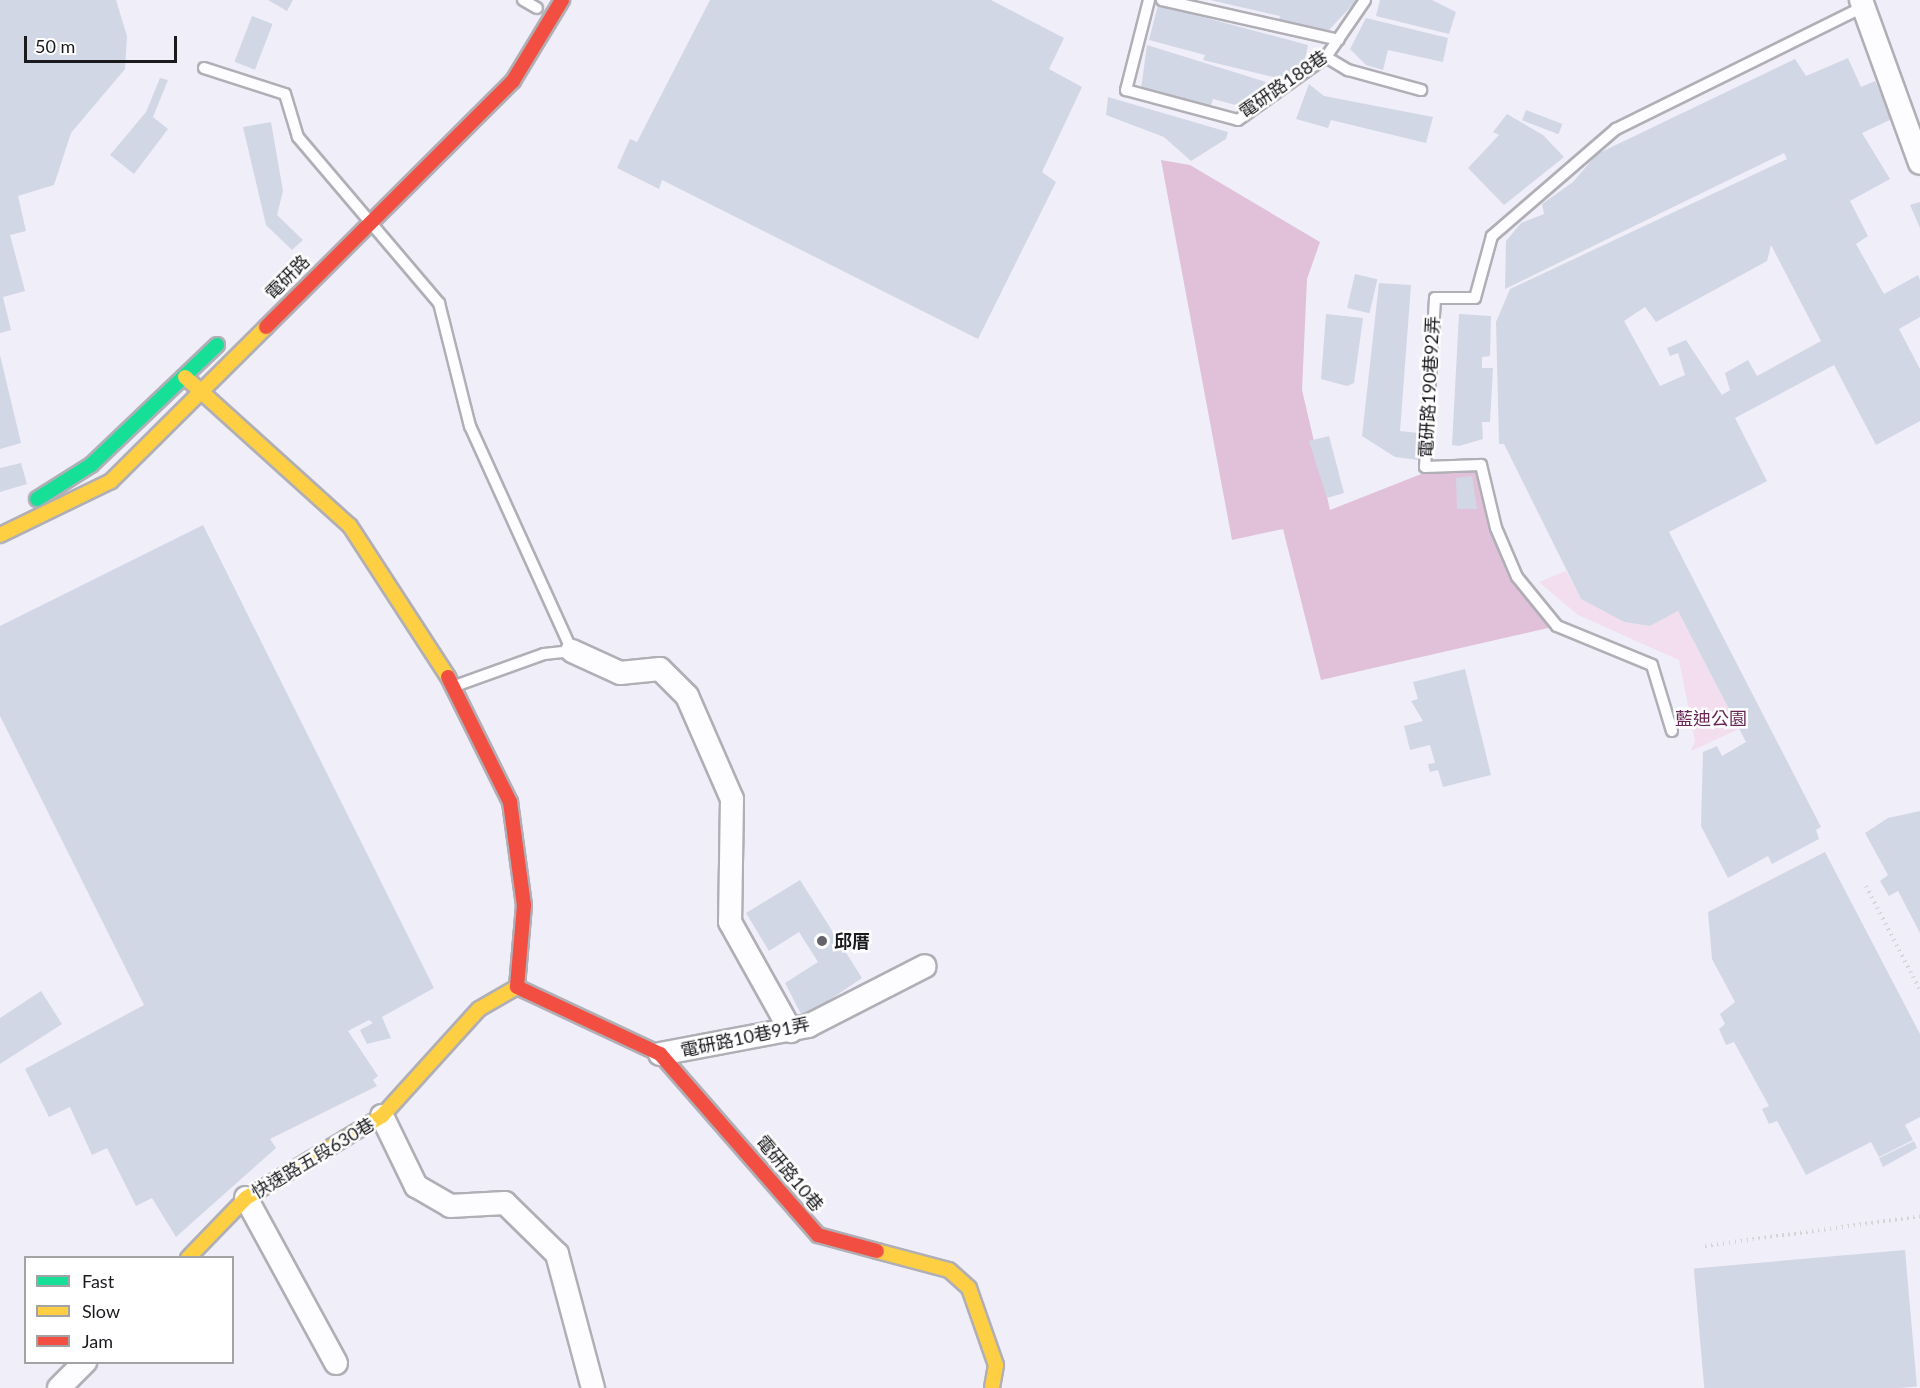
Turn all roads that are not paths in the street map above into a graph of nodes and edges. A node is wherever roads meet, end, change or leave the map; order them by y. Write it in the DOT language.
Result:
graph roads {
  1 [pos="523,0"];
  2 [pos="562,0"];
  3 [pos="1149,0"];
  4 [pos="1162,0"];
  5 [pos="1365,0"];
  6 [pos="1862,4"];
  7 [pos="536,8"];
  8 [pos="1339,40"];
  9 [pos="1326,57"];
  10 [pos="204,68"];
  11 [pos="1421,90"];
  12 [pos="1920,163"];
  13 [pos="364,205"];
  14 [pos="369,220"];
  15 [pos="344,224"];
  16 [pos="231,333"];
  17 [pos="183,375"];
  18 [pos="200,390"];
  19 [pos="18,507"];
  20 [pos="0,535"];
  21 [pos="572,651"];
  22 [pos="455,687"];
  23 [pos="1672,731"];
  24 [pos="925,966"];
  25 [pos="517,987"];
  26 [pos="791,1031"];
  27 [pos="660,1054"];
  28 [pos="382,1116"];
  29 [pos="246,1198"];
  30 [pos="189,1256"];
  31 [pos="336,1363"];
  32 [pos="83,1364"];
  33 [pos="59,1388"];
  34 [pos="593,1388"];
  35 [pos="992,1388"];
  1 -- 7 [label="lane"];
  2 -- 14 [label="street, 電研路"];
  3 -- 9 [label="lane, 電研路188巷"];
  4 -- 8 [label="lane"];
  5 -- 8 [label="lane, 電研路188巷"];
  6 -- 12 [label="street"];
  6 -- 23 [label="lane, 電研路190巷92弄"];
  8 -- 9 [label="lane, 電研路188巷"];
  9 -- 11 [label="lane"];
  10 -- 13 [label="lane"];
  13 -- 14 [label="lane"];
  13 -- 15 [label="street"];
  14 -- 18 [label="street, 電研路"];
  14 -- 21 [label="lane"];
  16 -- 17 [label="street"];
  17 -- 18 [label="street"];
  17 -- 19 [label="street"];
  18 -- 20 [label="street, 電研路"];
  18 -- 22 [label="street"];
  21 -- 22 [label="lane"];
  21 -- 26 [label="street"];
  22 -- 25 [label="street"];
  24 -- 26 [label="street, 電研路10巷91弄"];
  25 -- 27 [label="street, 電研路10巷"];
  25 -- 28 [label="street, 快速路五段630巷"];
  26 -- 27 [label="street, 電研路10巷91弄"];
  27 -- 35 [label="street, 電研路10巷"];
  28 -- 29 [label="street, 快速路五段630巷"];
  28 -- 34 [label="street"];
  29 -- 30 [label="street, 快速路五段630巷"];
  29 -- 31 [label="street"];
  32 -- 33 [label="street"];
}
